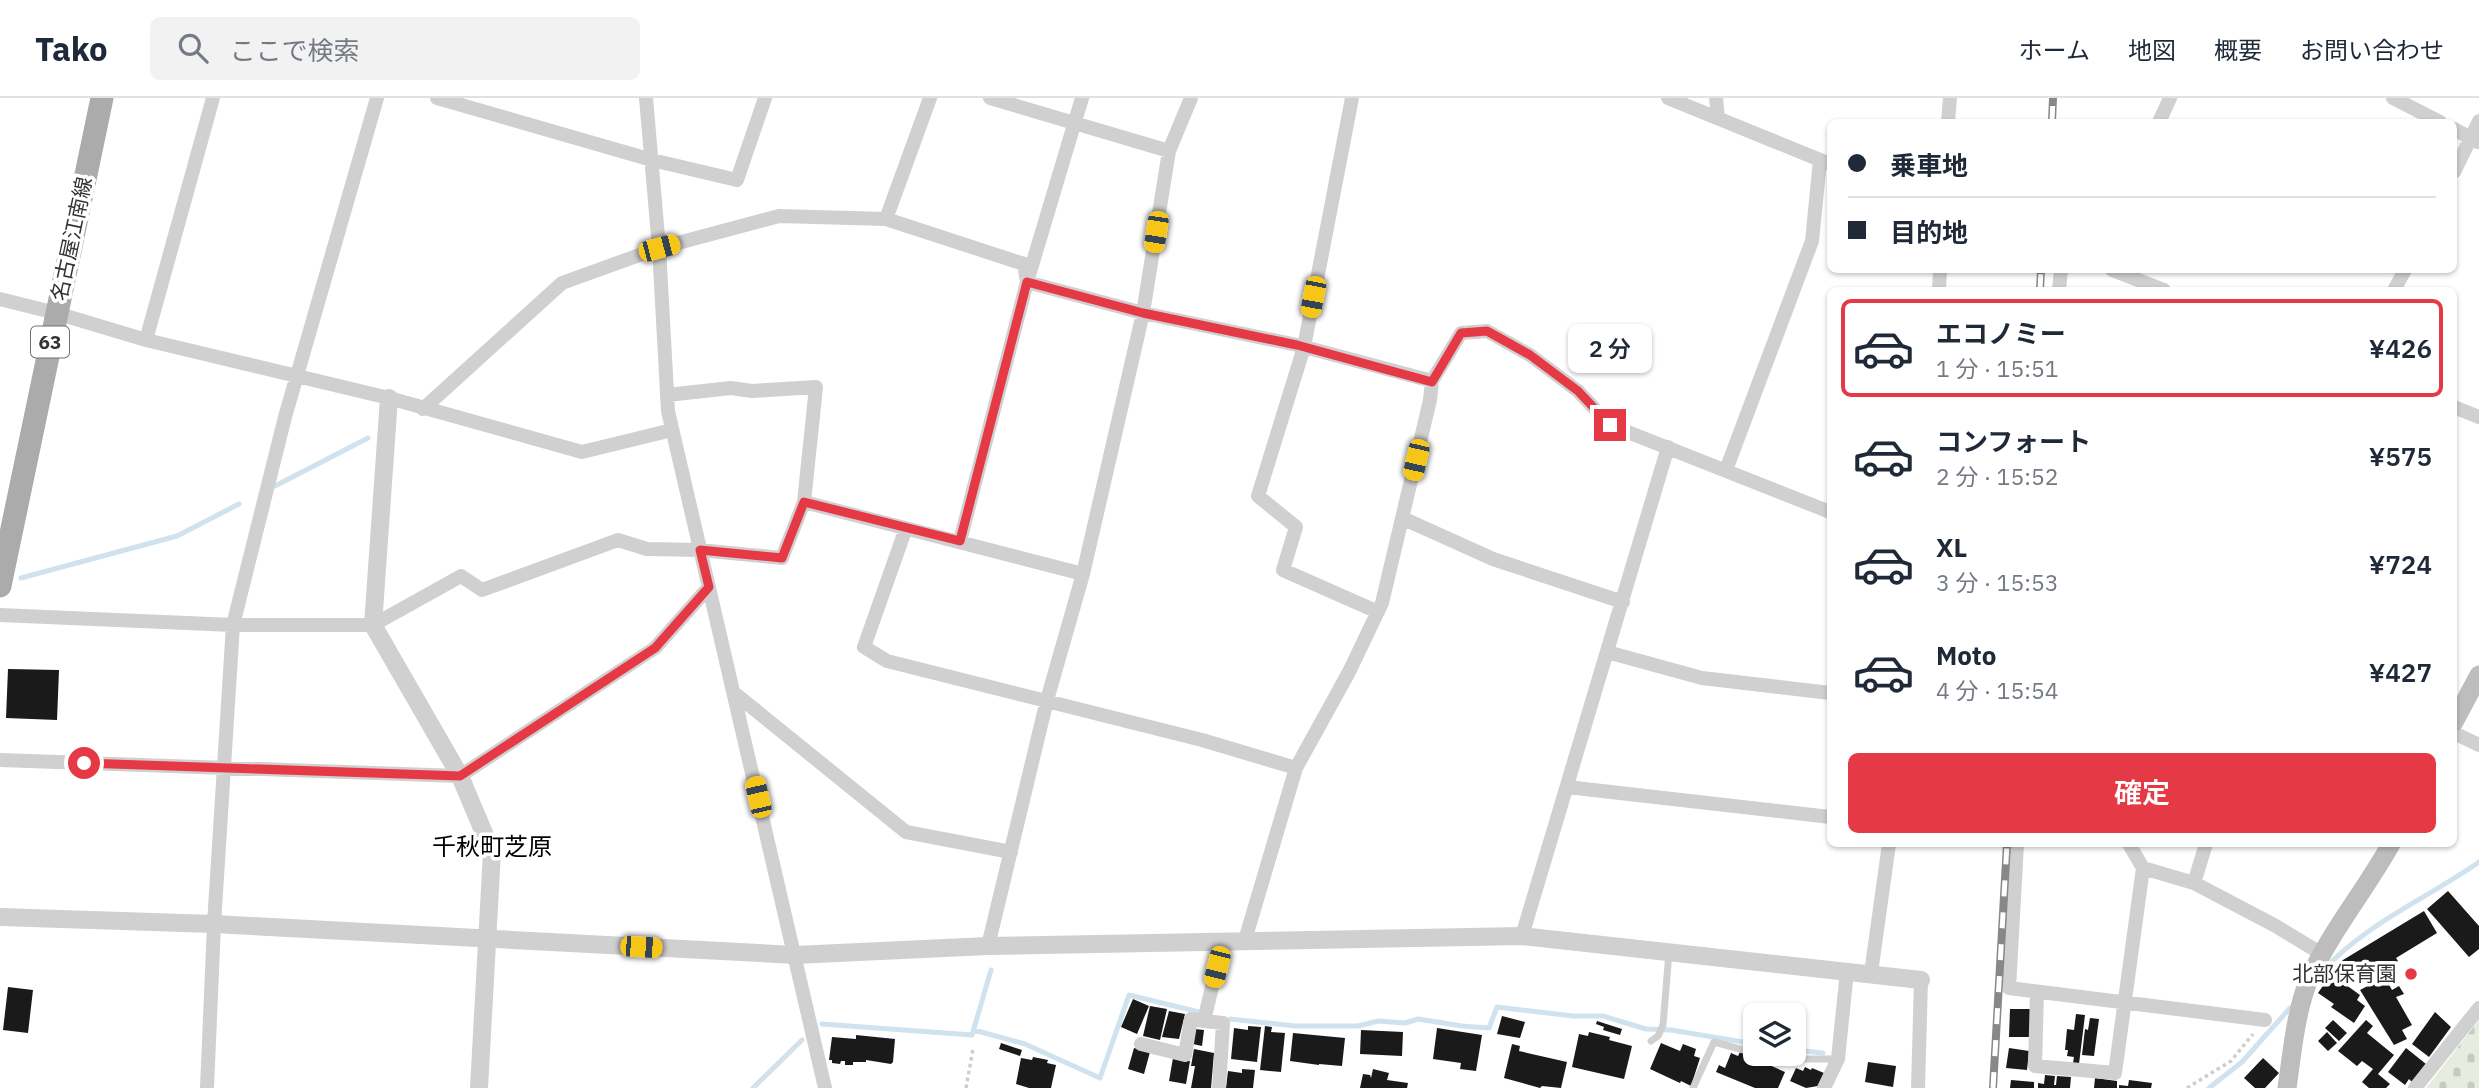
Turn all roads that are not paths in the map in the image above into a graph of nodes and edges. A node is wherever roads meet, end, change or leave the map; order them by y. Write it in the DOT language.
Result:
graph roads {
  1 [pos="102,98"];
  2 [pos="213,98"];
  3 [pos="377,98"];
  4 [pos="437,98"];
  5 [pos="646,98"];
  6 [pos="765,98"];
  7 [pos="930,98"];
  8 [pos="990,98"];
  9 [pos="1082,98"];
  10 [pos="1191,98"];
  11 [pos="1352,98"];
  12 [pos="1668,98"];
  13 [pos="1716,98"];
  14 [pos="1950,98"];
  15 [pos="2170,98"];
  16 [pos="2393,98"];
  17 [pos="1718,118"];
  18 [pos="1948,119"];
  19 [pos="2160,119"];
  20 [pos="2435,119"];
  21 [pos="2479,121"];
  22 [pos="1074,124"];
  23 [pos="2457,131"];
  24 [pos="2475,140"];
  25 [pos="1169,151"];
  26 [pos="652,160"];
  27 [pos="1825,162"];
  28 [pos="2457,167"];
  29 [pos="886,219"];
  30 [pos="659,248"];
  31 [pos="2120,273"];
  32 [pos="1027,282"];
  33 [pos="2156,287"];
  34 [pos="0,299"];
  35 [pos="55,313"];
  36 [pos="1143,313"];
  37 [pos="146,340"];
  38 [pos="1304,347"];
  39 [pos="297,377"];
  40 [pos="1432,382"];
  41 [pos="667,395"];
  42 [pos="389,398"];
  43 [pos="2457,408"];
  44 [pos="423,409"];
  45 [pos="2479,417"];
  46 [pos="672,430"];
  47 [pos="1668,447"];
  48 [pos="1726,470"];
  49 [pos="804,502"];
  50 [pos="1827,511"];
  51 [pos="1402,518"];
  52 [pos="906,528"];
  53 [pos="960,541"];
  54 [pos="700,550"];
  55 [pos="1083,574"];
  56 [pos="0,586"];
  57 [pos="709,587"];
  58 [pos="1623,601"];
  59 [pos="1378,612"];
  60 [pos="0,615"];
  61 [pos="233,625"];
  62 [pos="373,625"];
  63 [pos="1607,652"];
  64 [pos="2479,675"];
  65 [pos="733,692"];
  66 [pos="1827,693"];
  67 [pos="1047,700"];
  68 [pos="2457,716"];
  69 [pos="2457,735"];
  70 [pos="2479,746"];
  71 [pos="0,760"];
  72 [pos="224,768"];
  73 [pos="1296,768"];
  74 [pos="460,776"];
  75 [pos="1567,787"];
  76 [pos="1827,817"];
  77 [pos="1889,847"];
  78 [pos="2017,847"];
  79 [pos="2131,847"];
  80 [pos="2205,847"];
  81 [pos="2389,847"];
  82 [pos="1011,852"];
  83 [pos="2143,868"];
  84 [pos="2194,883"];
  85 [pos="0,917"];
  86 [pos="214,924"];
  87 [pos="1522,936"];
  88 [pos="486,939"];
  89 [pos="1223,940"];
  90 [pos="1245,940"];
  91 [pos="988,946"];
  92 [pos="1669,950"];
  93 [pos="2322,954"];
  94 [pos="795,955"];
  95 [pos="1847,971"];
  96 [pos="1871,973"];
  97 [pos="1921,979"];
  98 [pos="2038,992"];
  99 [pos="2124,1004"];
  100 [pos="2479,1008"];
  101 [pos="2265,1020"];
  102 [pos="1204,1021"];
  103 [pos="1651,1041"];
  104 [pos="1141,1044"];
  105 [pos="1743,1049"];
  106 [pos="1806,1059"];
  107 [pos="1838,1059"];
  108 [pos="207,1088"];
  109 [pos="479,1088"];
  110 [pos="825,1088"];
  111 [pos="1219,1088"];
  112 [pos="1693,1088"];
  113 [pos="1824,1088"];
  114 [pos="1919,1088"];
  115 [pos="2287,1088"];
  116 [pos="2415,1088"];
  1 -- 35 [label="main road, 名古屋江南線 / 63"];
  2 -- 37 [label="street"];
  3 -- 39 [label="street"];
  4 -- 26 [label="street"];
  5 -- 26 [label="street"];
  6 -- 26 [label="street"];
  7 -- 29 [label="street"];
  8 -- 22 [label="street"];
  9 -- 22 [label="street"];
  10 -- 25 [label="street"];
  11 -- 38 [label="street"];
  12 -- 17 [label="street"];
  13 -- 17 [label="street"];
  14 -- 18 [label="street"];
  15 -- 19 [label="street"];
  16 -- 20 [label="street"];
  17 -- 27 [label="street"];
  21 -- 24 [label="street"];
  22 -- 25 [label="street"];
  22 -- 32 [label="street"];
  23 -- 24 [label="street"];
  24 -- 28 [label="street"];
  25 -- 36 [label="street"];
  26 -- 30 [label="street"];
  27 -- 48 [label="street"];
  29 -- 30 [label="street"];
  29 -- 32 [label="street"];
  30 -- 41 [label="street"];
  30 -- 44 [label="street"];
  31 -- 33 [label="street"];
  32 -- 36 [label="street"];
  32 -- 53 [label="street"];
  34 -- 35 [label="street"];
  35 -- 37 [label="street"];
  35 -- 56 [label="main road, 名古屋江南線 / 63"];
  36 -- 38 [label="street"];
  36 -- 55 [label="street"];
  37 -- 39 [label="street"];
  38 -- 40 [label="street"];
  38 -- 59 [label="street"];
  39 -- 42 [label="street"];
  39 -- 61 [label="street"];
  40 -- 47 [label="street"];
  40 -- 51 [label="street"];
  41 -- 46 [label="street"];
  41 -- 49 [label="street"];
  42 -- 44 [label="street"];
  42 -- 62 [label="street"];
  43 -- 45 [label="street"];
  44 -- 46 [label="street"];
  46 -- 54 [label="street"];
  47 -- 48 [label="street"];
  47 -- 58 [label="street"];
  48 -- 50 [label="street"];
  49 -- 52 [label="street"];
  49 -- 54 [label="street"];
  51 -- 58 [label="street"];
  51 -- 59 [label="street"];
  52 -- 53 [label="street"];
  52 -- 67 [label="street"];
  53 -- 55 [label="street"];
  54 -- 57 [label="street"];
  54 -- 62 [label="street"];
  55 -- 67 [label="street"];
  57 -- 65 [label="street"];
  57 -- 74 [label="street"];
  58 -- 63 [label="street"];
  59 -- 73 [label="street"];
  60 -- 61 [label="street"];
  61 -- 62 [label="street"];
  61 -- 72 [label="street"];
  62 -- 74 [label="street"];
  63 -- 66 [label="street"];
  63 -- 75 [label="street"];
  64 -- 68 [label="main road"];
  65 -- 82 [label="street"];
  65 -- 94 [label="street"];
  67 -- 73 [label="street"];
  67 -- 82 [label="street"];
  69 -- 70 [label="street"];
  71 -- 72 [label="street"];
  72 -- 74 [label="street"];
  72 -- 86 [label="street"];
  73 -- 90 [label="street"];
  74 -- 88 [label="street"];
  75 -- 76 [label="street"];
  75 -- 87 [label="street"];
  77 -- 96 [label="street"];
  78 -- 98 [label="street"];
  79 -- 83 [label="street"];
  80 -- 84 [label="street"];
  81 -- 93 [label="main road"];
  82 -- 91 [label="street"];
  83 -- 84 [label="street"];
  83 -- 99 [label="street"];
  84 -- 93 [label="street"];
  85 -- 86 [label="street"];
  86 -- 88 [label="street"];
  86 -- 108 [label="street"];
  87 -- 90 [label="street"];
  87 -- 92 [label="street"];
  88 -- 94 [label="street"];
  88 -- 109 [label="street"];
  89 -- 90 [label="street"];
  89 -- 91 [label="street"];
  89 -- 102 [label="street"];
  91 -- 94 [label="street"];
  92 -- 95 [label="street"];
  92 -- 103 [label="lane"];
  93 -- 115 [label="main road"];
  94 -- 110 [label="street"];
  95 -- 96 [label="street"];
  95 -- 107 [label="street"];
  96 -- 97 [label="street"];
  97 -- 114 [label="street"];
  98 -- 99 [label="street"];
  98 -- 99 [label="street"];
  99 -- 101 [label="street"];
  100 -- 116 [label="street"];
  102 -- 104 [label="street"];
  102 -- 111 [label="street"];
  105 -- 112 [label="lane"];
  106 -- 107 [label="lane"];
  107 -- 113 [label="street"];
}
